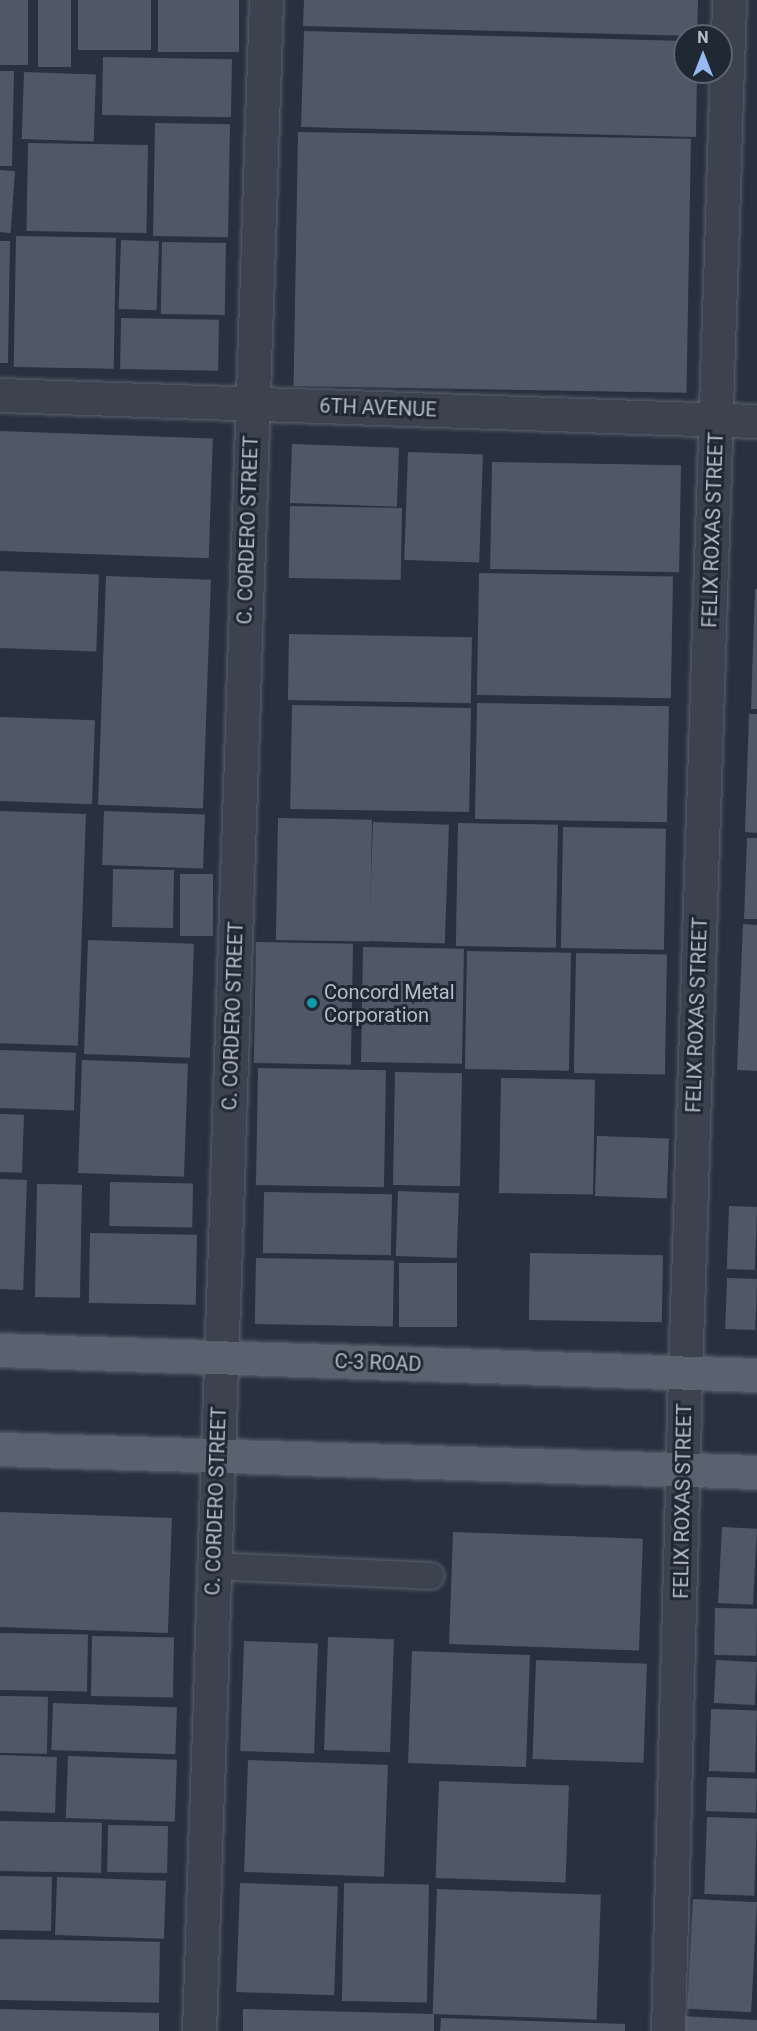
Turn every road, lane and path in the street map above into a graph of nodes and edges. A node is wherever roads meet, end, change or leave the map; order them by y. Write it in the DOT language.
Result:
graph roads {
  1 [pos="266,0"];
  2 [pos="729,0"];
  3 [pos="0,395"];
  4 [pos="252,404"];
  5 [pos="717,420"];
  6 [pos="757,421"];
  7 [pos="0,1350"];
  8 [pos="222,1358"];
  9 [pos="685,1373"];
  10 [pos="757,1375"];
  11 [pos="0,1449"];
  12 [pos="217,1455"];
  13 [pos="685,1470"];
  14 [pos="757,1472"];
  15 [pos="214,1566"];
  16 [pos="431,1576"];
  17 [pos="199,2031"];
  18 [pos="668,2031"];
  1 -- 4 [label="street, C. CORDERO STREET"];
  2 -- 5 [label="street, FELIX ROXAS STREET"];
  3 -- 4 [label="street, 6TH AVENUE"];
  4 -- 5 [label="street, 6TH AVENUE"];
  4 -- 8 [label="street, C. CORDERO STREET"];
  5 -- 6 [label="street, 6TH AVENUE"];
  5 -- 9 [label="street, FELIX ROXAS STREET"];
  7 -- 8 [label="main road, C-3 ROAD"];
  8 -- 9 [label="main road, C-3 ROAD"];
  8 -- 12 [label="street, C. CORDERO STREET"];
  9 -- 10 [label="main road, C-3 ROAD"];
  9 -- 13 [label="street, FELIX ROXAS STREET"];
  11 -- 12 [label="main road"];
  12 -- 13 [label="main road"];
  12 -- 15 [label="street, C. CORDERO STREET"];
  13 -- 14 [label="main road"];
  13 -- 18 [label="street, FELIX ROXAS STREET"];
  15 -- 16 [label="lane"];
  15 -- 17 [label="street, C. CORDERO STREET"];
}
